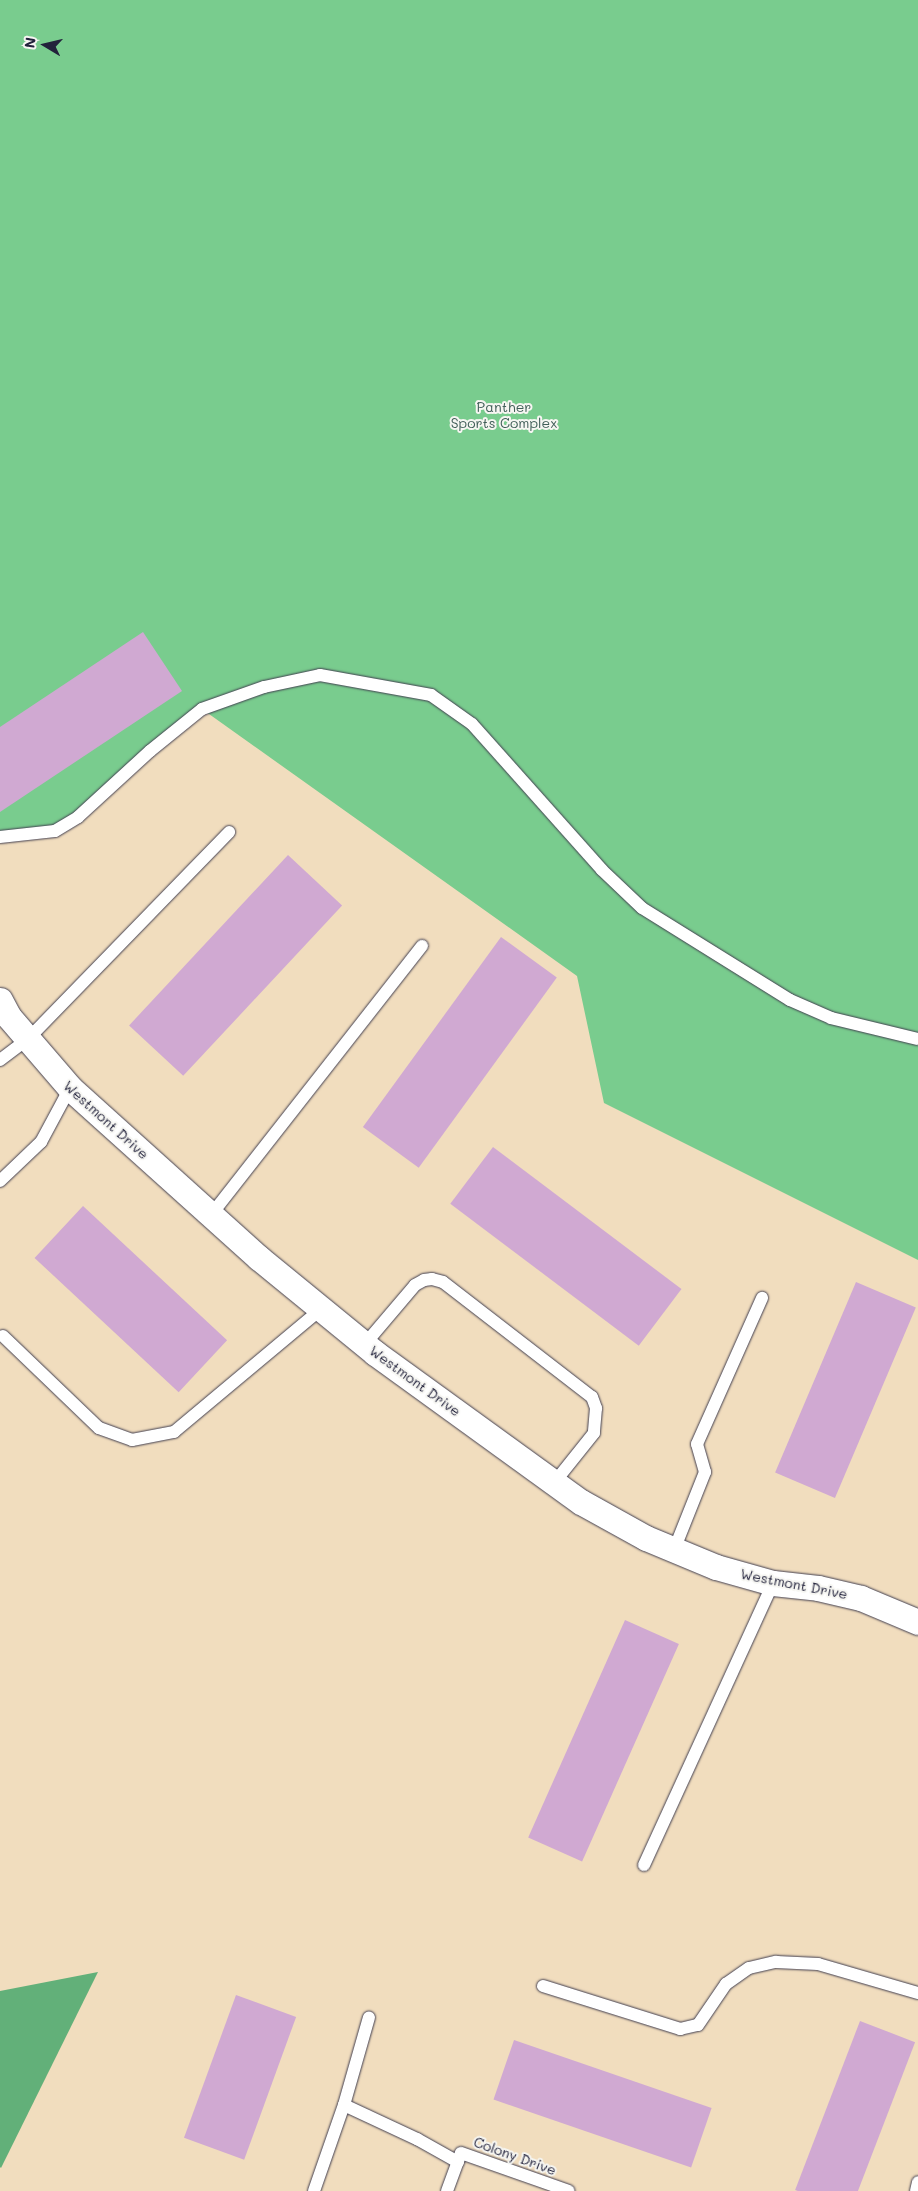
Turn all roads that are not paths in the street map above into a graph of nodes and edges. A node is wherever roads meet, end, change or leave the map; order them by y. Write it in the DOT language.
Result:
graph roads {
  1 [pos="228,832"];
  2 [pos="0,837"];
  3 [pos="422,946"];
  4 [pos="0,1000"];
  5 [pos="918,1039"];
  6 [pos="27,1040"];
  7 [pos="0,1060"];
  8 [pos="70,1088"];
  9 [pos="0,1182"];
  10 [pos="211,1215"];
  11 [pos="762,1298"];
  12 [pos="321,1309"];
  13 [pos="3,1336"];
  14 [pos="365,1344"];
  15 [pos="554,1483"];
  16 [pos="674,1550"];
  17 [pos="773,1583"];
  18 [pos="918,1622"];
  19 [pos="644,1865"];
  20 [pos="543,1986"];
  21 [pos="918,1993"];
  22 [pos="369,2017"];
  23 [pos="344,2105"];
  24 [pos="458,2162"];
  25 [pos="918,2182"];
  26 [pos="314,2191"];
  27 [pos="447,2191"];
  28 [pos="569,2191"];
  29 [pos="916,2191"];
  1 -- 6 [label="lane"];
  2 -- 5 [label="lane"];
  3 -- 10 [label="lane"];
  4 -- 6 [label="street, Westmont Drive"];
  6 -- 7 [label="lane"];
  6 -- 8 [label="street, Westmont Drive"];
  8 -- 9 [label="lane"];
  8 -- 10 [label="street, Westmont Drive"];
  10 -- 12 [label="street, Westmont Drive"];
  11 -- 16 [label="lane"];
  12 -- 13 [label="lane"];
  12 -- 14 [label="street, Westmont Drive"];
  14 -- 15 [label="street, Westmont Drive"];
  14 -- 15 [label="lane"];
  15 -- 16 [label="street, Westmont Drive"];
  16 -- 17 [label="street, Westmont Drive"];
  17 -- 18 [label="street, Westmont Drive"];
  17 -- 19 [label="lane"];
  20 -- 21 [label="lane"];
  22 -- 23 [label="lane"];
  23 -- 24 [label="lane"];
  23 -- 26 [label="lane"];
  24 -- 27 [label="lane, Colony Drive"];
  24 -- 28 [label="lane, Colony Drive"];
  25 -- 29 [label="lane"];
}
